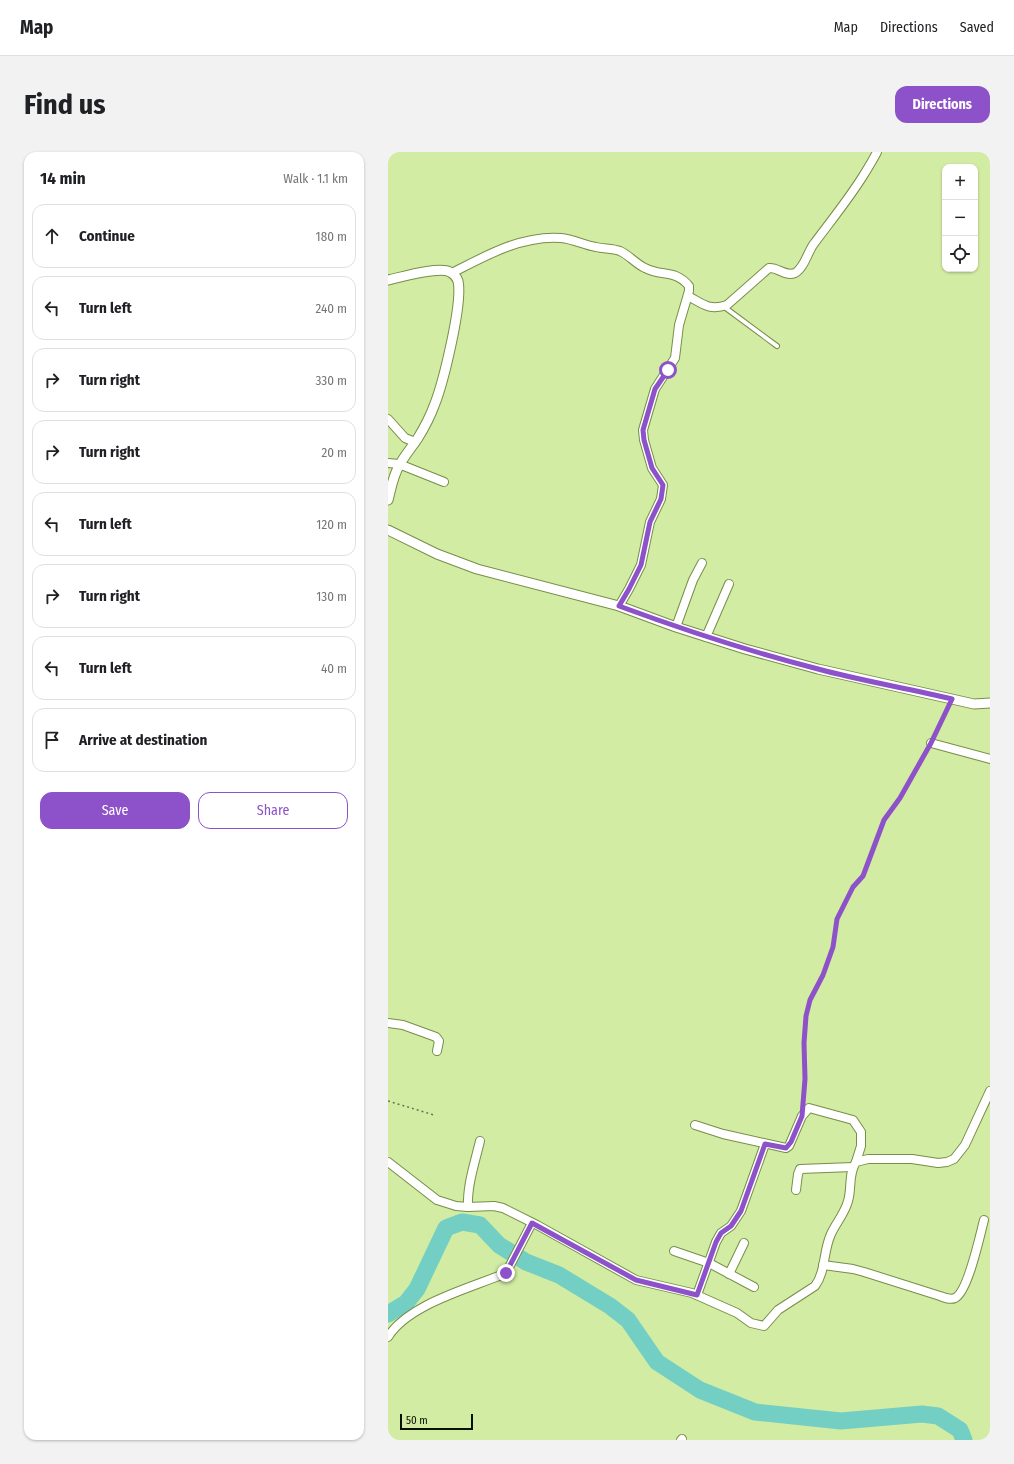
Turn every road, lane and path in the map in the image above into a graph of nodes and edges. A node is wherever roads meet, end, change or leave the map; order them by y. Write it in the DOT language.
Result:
graph roads {
  1 [pos="877,152"];
  2 [pos="452,273"];
  3 [pos="388,280"];
  4 [pos="688,296"];
  5 [pos="723,306"];
  6 [pos="777,346"];
  7 [pos="388,419"];
  8 [pos="415,442"];
  9 [pos="388,462"];
  10 [pos="399,464"];
  11 [pos="444,482"];
  12 [pos="388,500"];
  13 [pos="388,530"];
  14 [pos="702,563"];
  15 [pos="729,584"];
  16 [pos="619,606"];
  17 [pos="676,627"];
  18 [pos="706,637"];
  19 [pos="952,699"];
  20 [pos="990,703"];
  21 [pos="931,743"];
  22 [pos="990,759"];
  23 [pos="388,1023"];
  24 [pos="437,1051"];
  25 [pos="990,1091"];
  26 [pos="388,1101"];
  27 [pos="434,1115"];
  28 [pos="802,1116"];
  29 [pos="695,1125"];
  30 [pos="480,1141"];
  31 [pos="765,1144"];
  32 [pos="388,1162"];
  33 [pos="855,1164"];
  34 [pos="796,1190"];
  35 [pos="468,1207"];
  36 [pos="984,1220"];
  37 [pos="532,1223"];
  38 [pos="744,1244"];
  39 [pos="674,1251"];
  40 [pos="709,1263"];
  41 [pos="823,1265"];
  42 [pos="730,1274"];
  43 [pos="754,1287"];
  44 [pos="697,1295"];
  45 [pos="388,1337"];
  1 -- 5 [label="street"];
  2 -- 3 [label="street"];
  2 -- 4 [label="street"];
  2 -- 8 [label="street"];
  4 -- 5 [label="street"];
  4 -- 16 [label="street"];
  5 -- 6 [label="lane"];
  7 -- 8 [label="street"];
  8 -- 10 [label="street"];
  9 -- 10 [label="street"];
  10 -- 11 [label="street"];
  10 -- 12 [label="street"];
  13 -- 16 [label="street"];
  14 -- 17 [label="street"];
  15 -- 18 [label="street"];
  16 -- 17 [label="street"];
  17 -- 18 [label="street"];
  18 -- 19 [label="street"];
  19 -- 20 [label="street"];
  19 -- 21 [label="path"];
  21 -- 22 [label="street"];
  21 -- 28 [label="path"];
  23 -- 24 [label="street"];
  25 -- 33 [label="street"];
  26 -- 27 [label="path"];
  28 -- 31 [label="street"];
  28 -- 33 [label="street"];
  29 -- 31 [label="street"];
  30 -- 35 [label="street"];
  31 -- 40 [label="street"];
  32 -- 35 [label="street"];
  33 -- 34 [label="street"];
  33 -- 41 [label="street"];
  35 -- 37 [label="street"];
  36 -- 41 [label="street"];
  37 -- 44 [label="street"];
  37 -- 45 [label="street"];
  38 -- 42 [label="street"];
  39 -- 40 [label="street"];
  40 -- 42 [label="street"];
  40 -- 44 [label="street"];
  41 -- 44 [label="street"];
  42 -- 43 [label="street"];
}
